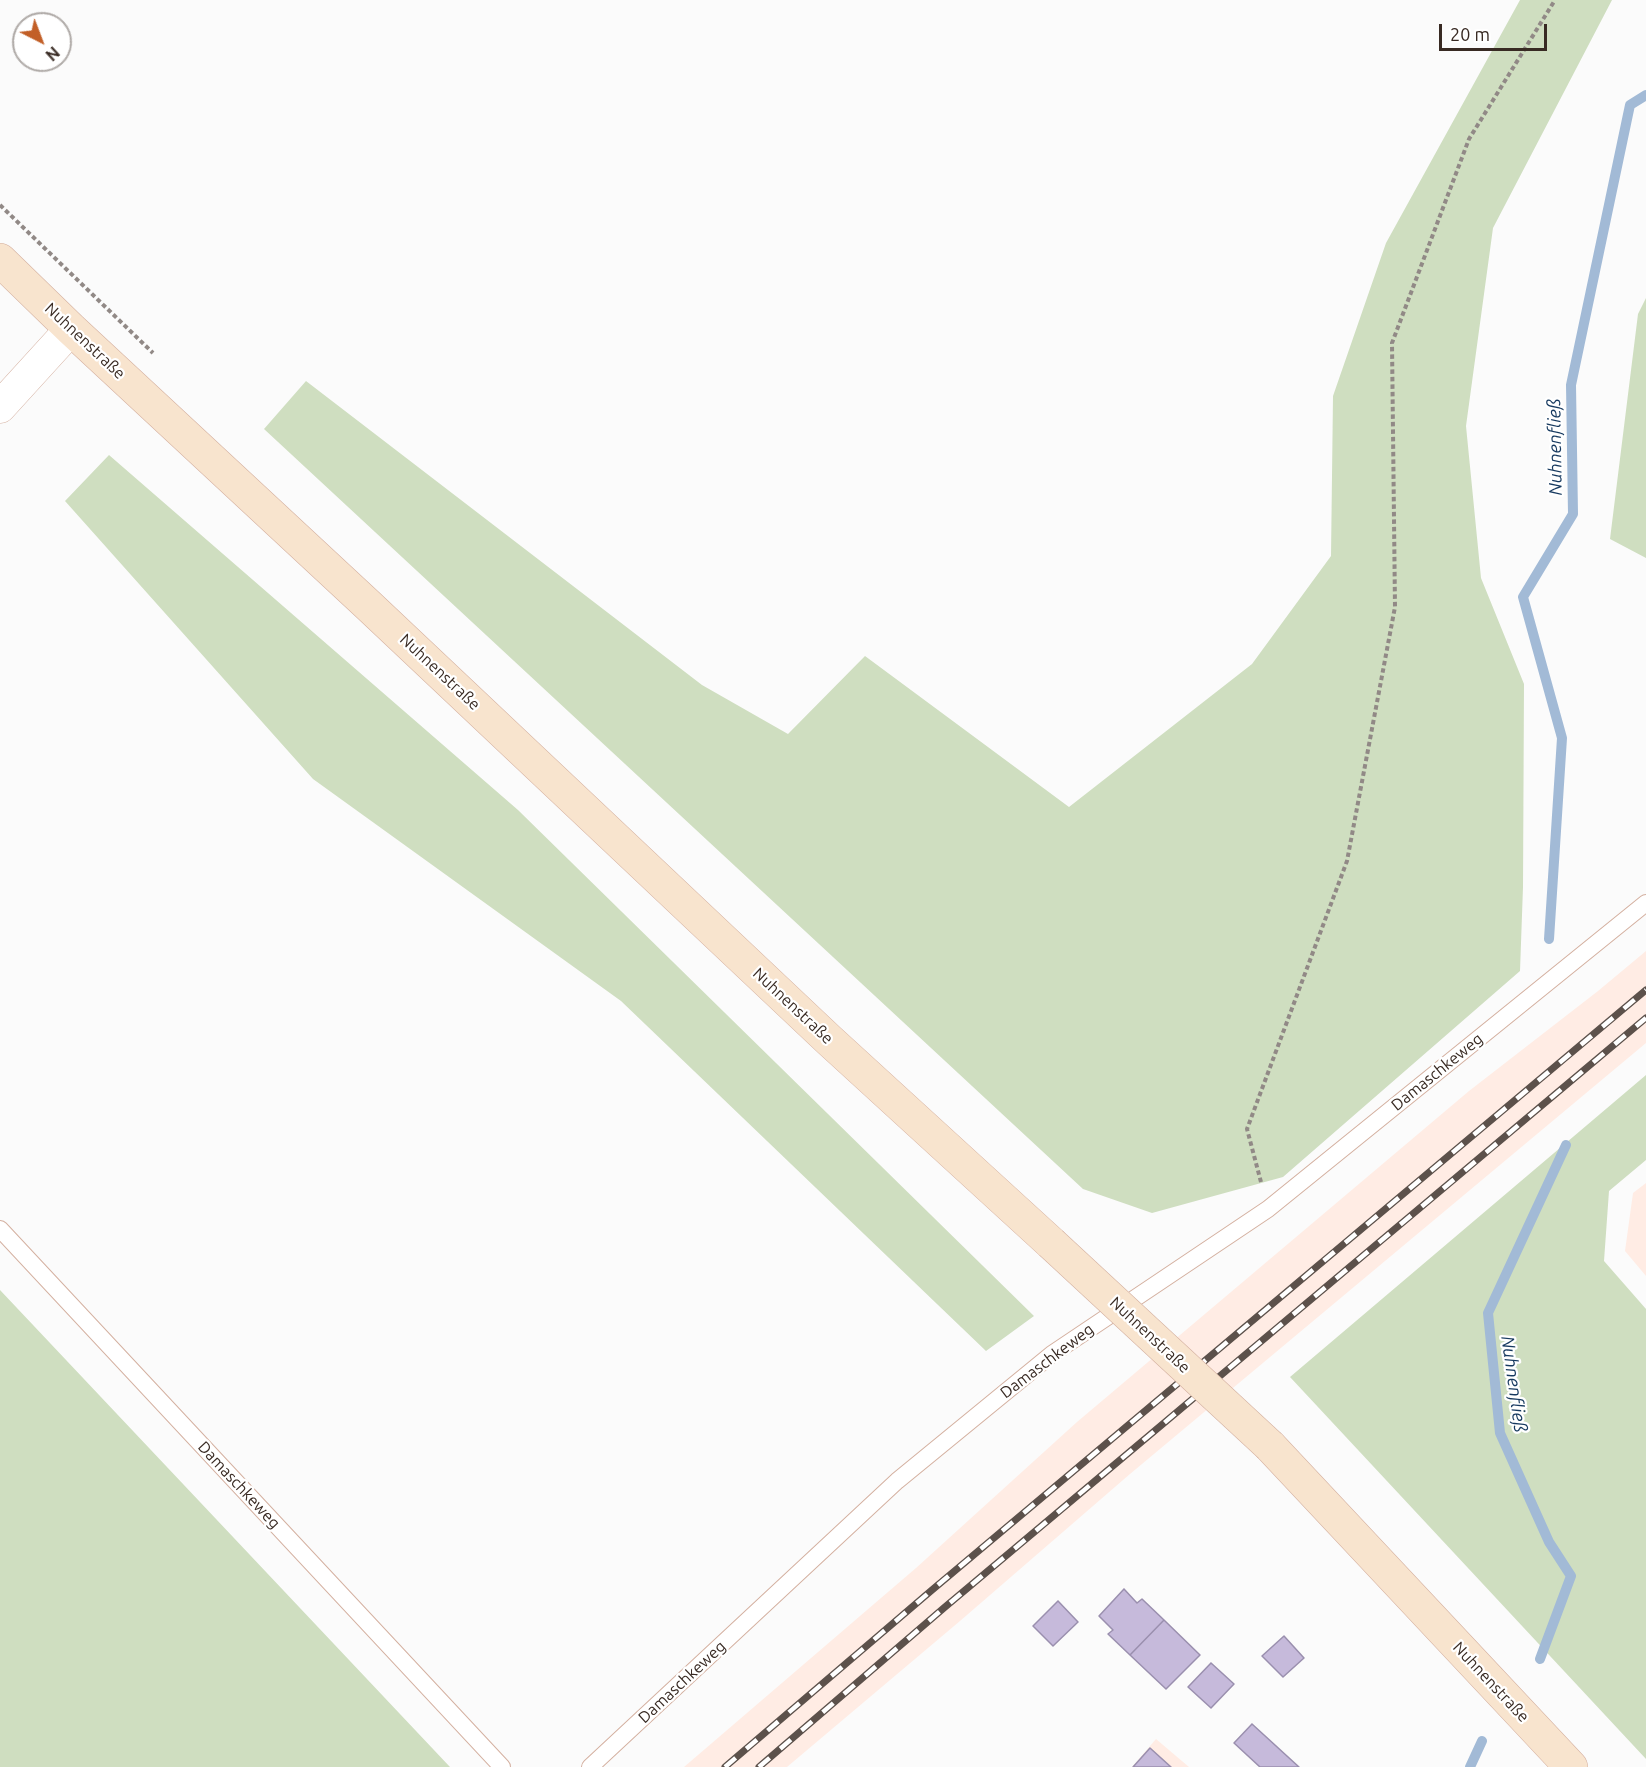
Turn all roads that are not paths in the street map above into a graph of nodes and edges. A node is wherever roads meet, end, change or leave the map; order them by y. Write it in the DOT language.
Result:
graph roads {
  1 [pos="0,260"];
  2 [pos="72,329"];
  3 [pos="0,407"];
  4 [pos="1646,903"];
  5 [pos="0,1229"];
  6 [pos="502,1767"];
  7 [pos="590,1767"];
  8 [pos="1571,1767"];
  1 -- 2 [label="main road, Nuhnenstraße"];
  2 -- 3 [label="street"];
  2 -- 8 [label="main road, Nuhnenstraße, bridge"];
  4 -- 7 [label="lane, Damaschkeweg"];
  5 -- 6 [label="lane, Damaschkeweg"];
}
